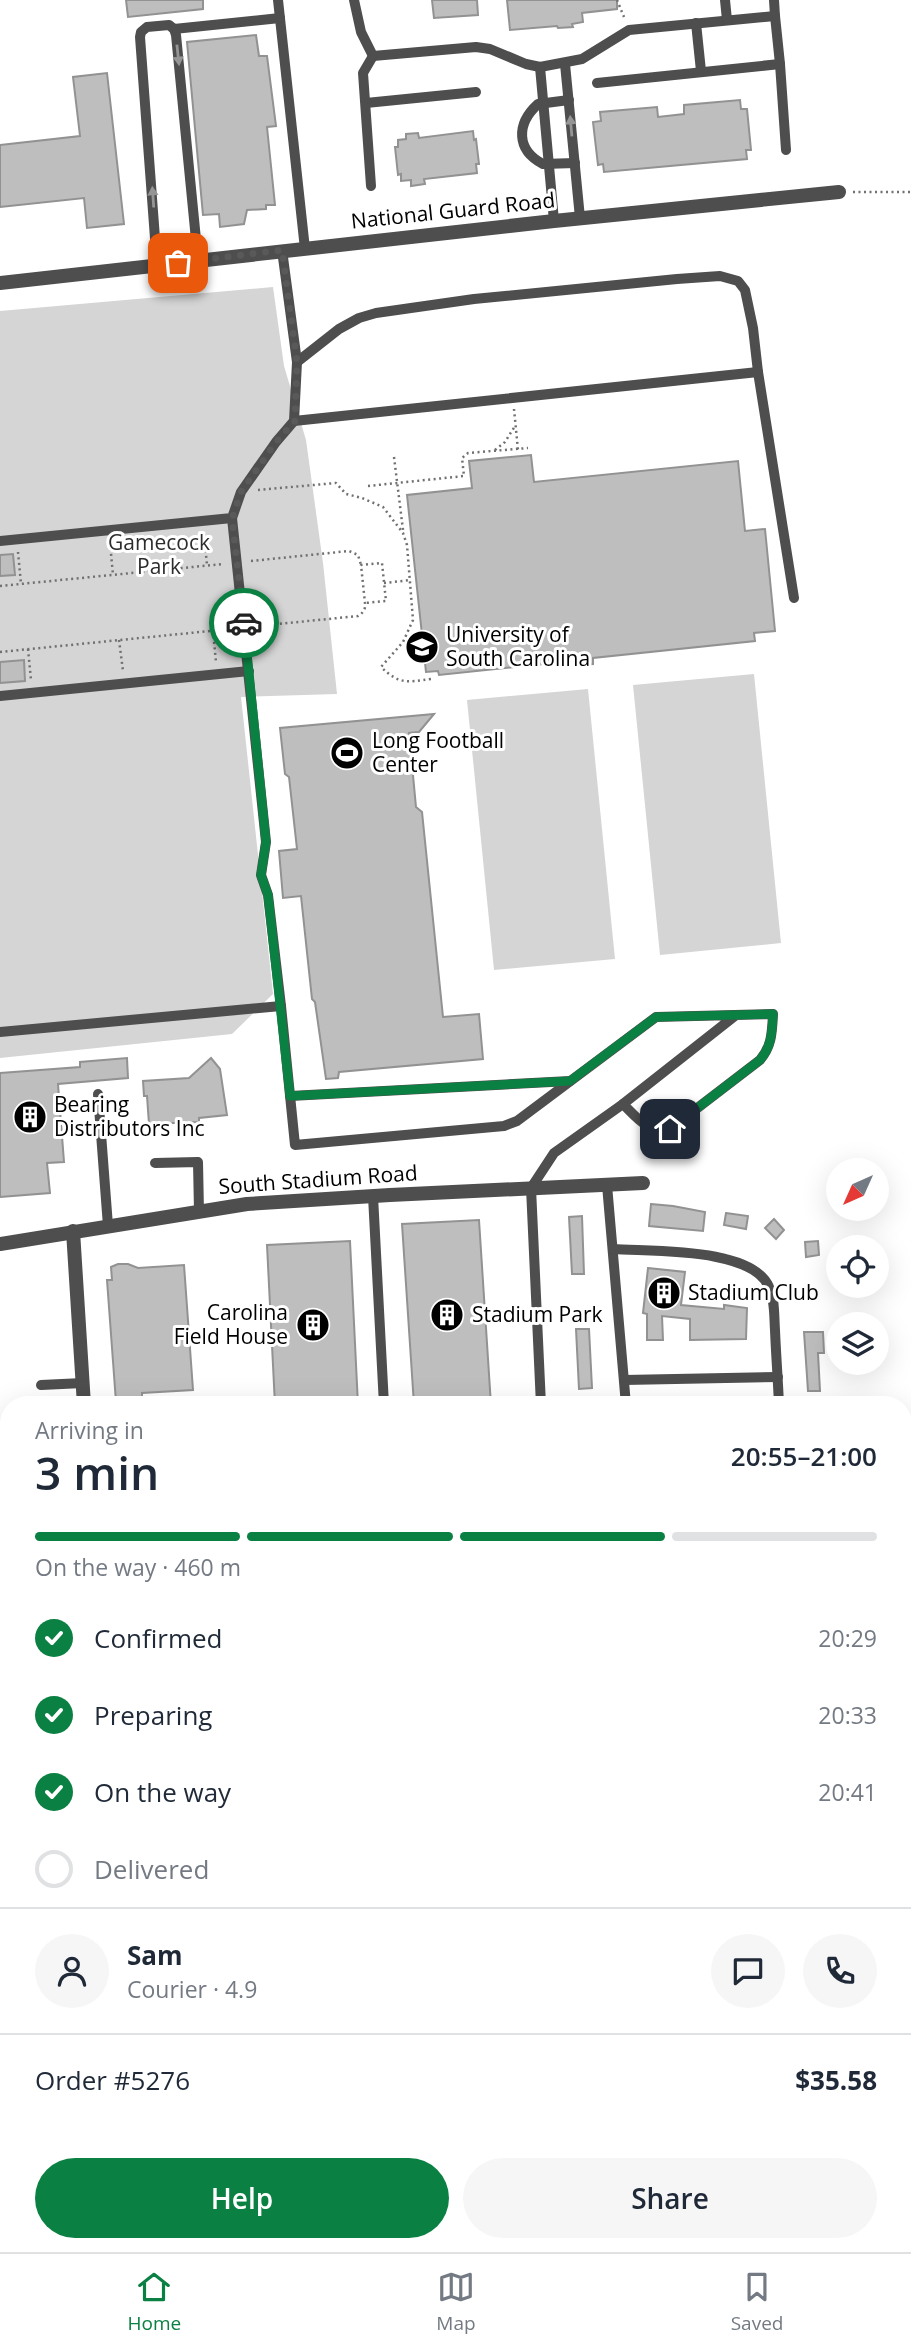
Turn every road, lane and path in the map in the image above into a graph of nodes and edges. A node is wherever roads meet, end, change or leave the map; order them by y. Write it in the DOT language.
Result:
graph roads {
  1 [pos="278,0"];
  2 [pos="354,0"];
  3 [pos="617,0"];
  4 [pos="725,0"];
  5 [pos="774,0"];
  6 [pos="775,16"];
  7 [pos="280,18"];
  8 [pos="727,20"];
  9 [pos="696,23"];
  10 [pos="174,29"];
  11 [pos="629,30"];
  12 [pos="373,56"];
  13 [pos="565,64"];
  14 [pos="780,64"];
  15 [pos="540,67"];
  16 [pos="702,71"];
  17 [pos="597,83"];
  18 [pos="476,92"];
  19 [pos="569,100"];
  20 [pos="543,102"];
  21 [pos="366,103"];
  22 [pos="786,150"];
  23 [pos="575,163"];
  24 [pos="549,165"];
  25 [pos="371,186"];
  26 [pos="839,192"];
  27 [pos="911,192"];
  28 [pos="580,218"];
  29 [pos="554,221"];
  30 [pos="305,248"];
  31 [pos="282,250"];
  32 [pos="198,260"];
  33 [pos="157,265"];
  34 [pos="0,283"];
  35 [pos="297,362"];
  36 [pos="758,372"];
  37 [pos="513,399"];
  38 [pos="295,421"];
  39 [pos="515,426"];
  40 [pos="528,449"];
  41 [pos="517,450"];
  42 [pos="493,452"];
  43 [pos="394,457"];
  44 [pos="397,483"];
  45 [pos="368,486"];
  46 [pos="241,492"];
  47 [pos="232,519"];
  48 [pos="203,521"];
  49 [pos="108,530"];
  50 [pos="403,533"];
  51 [pos="17,539"];
  52 [pos="0,541"];
  53 [pos="238,562"];
  54 [pos="207,565"];
  55 [pos="361,565"];
  56 [pos="113,575"];
  57 [pos="411,580"];
  58 [pos="384,583"];
  59 [pos="21,584"];
  60 [pos="0,586"];
  61 [pos="794,598"];
  62 [pos="365,603"];
  63 [pos="245,627"];
  64 [pos="213,631"];
  65 [pos="119,640"];
  66 [pos="28,649"];
  67 [pos="0,652"];
  68 [pos="249,671"];
  69 [pos="218,675"];
  70 [pos="431,679"];
  71 [pos="124,684"];
  72 [pos="33,693"];
  73 [pos="0,696"];
  74 [pos="281,1006"];
  75 [pos="737,1015"];
  76 [pos="0,1032"];
  77 [pos="570,1081"];
  78 [pos="98,1094"];
  79 [pos="290,1096"];
  80 [pos="623,1104"];
  81 [pos="155,1163"];
  82 [pos="643,1183"];
  83 [pos="607,1185"];
  84 [pos="531,1188"];
  85 [pos="373,1196"];
  86 [pos="199,1212"];
  87 [pos="108,1226"];
  88 [pos="73,1231"];
  89 [pos="0,1244"];
  90 [pos="613,1249"];
  91 [pos="778,1377"];
  92 [pos="624,1380"];
  93 [pos="83,1383"];
  94 [pos="41,1385"];
  95 [pos="84,1396"];
  96 [pos="384,1396"];
  97 [pos="541,1396"];
  98 [pos="625,1396"];
  99 [pos="779,1396"];
  1 -- 7 [label="lane"];
  2 -- 12 [label="lane"];
  3 -- 11 [label="path"];
  4 -- 8 [label="lane"];
  5 -- 6 [label="lane"];
  6 -- 8 [label="lane"];
  6 -- 14 [label="lane"];
  7 -- 10 [label="lane"];
  7 -- 30 [label="lane"];
  8 -- 9 [label="lane"];
  9 -- 11 [label="lane"];
  9 -- 16 [label="lane"];
  10 -- 32 [label="lane, one-way"];
  33 -- 10 [label="lane, one-way"];
  11 -- 13 [label="lane"];
  12 -- 15 [label="lane"];
  12 -- 21 [label="lane"];
  13 -- 15 [label="lane"];
  13 -- 19 [label="lane"];
  14 -- 16 [label="lane"];
  14 -- 22 [label="lane"];
  15 -- 20 [label="lane"];
  16 -- 17 [label="lane"];
  18 -- 21 [label="lane"];
  19 -- 20 [label="lane"];
  23 -- 19 [label="lane, one-way"];
  20 -- 24 [label="lane"];
  20 -- 24 [label="lane"];
  21 -- 25 [label="lane"];
  23 -- 24 [label="lane"];
  23 -- 28 [label="lane"];
  24 -- 29 [label="lane"];
  26 -- 27 [label="path"];
  26 -- 28 [label="street, National Guard Road"];
  28 -- 29 [label="street, National Guard Road"];
  29 -- 30 [label="street, National Guard Road"];
  30 -- 31 [label="street, National Guard Road"];
  31 -- 32 [label="street, National Guard Road"];
  31 -- 35 [label="lane"];
  32 -- 33 [label="street, National Guard Road"];
  33 -- 34 [label="street, National Guard Road"];
  35 -- 36 [label="lane"];
  35 -- 38 [label="lane"];
  36 -- 37 [label="lane"];
  36 -- 61 [label="lane"];
  37 -- 38 [label="lane"];
  37 -- 39 [label="path"];
  38 -- 46 [label="lane"];
  39 -- 41 [label="path"];
  39 -- 42 [label="path"];
  40 -- 41 [label="path"];
  41 -- 42 [label="path"];
  42 -- 44 [label="path"];
  43 -- 44 [label="path"];
  44 -- 45 [label="path"];
  44 -- 50 [label="path"];
  46 -- 47 [label="lane"];
  46 -- 50 [label="path"];
  47 -- 48 [label="lane"];
  47 -- 53 [label="lane"];
  48 -- 49 [label="lane"];
  48 -- 54 [label="path"];
  49 -- 51 [label="lane"];
  49 -- 56 [label="path"];
  50 -- 57 [label="path"];
  51 -- 52 [label="lane"];
  51 -- 59 [label="path"];
  53 -- 54 [label="path"];
  53 -- 55 [label="path"];
  53 -- 63 [label="lane"];
  54 -- 56 [label="path"];
  55 -- 58 [label="path"];
  55 -- 62 [label="path"];
  56 -- 59 [label="path"];
  57 -- 58 [label="path"];
  57 -- 70 [label="path"];
  58 -- 62 [label="path"];
  59 -- 60 [label="path"];
  62 -- 63 [label="path"];
  63 -- 64 [label="path"];
  63 -- 68 [label="lane"];
  64 -- 65 [label="path"];
  64 -- 69 [label="path"];
  65 -- 66 [label="path"];
  65 -- 71 [label="path"];
  66 -- 67 [label="path"];
  66 -- 72 [label="path"];
  68 -- 69 [label="lane"];
  68 -- 74 [label="lane"];
  69 -- 71 [label="lane"];
  71 -- 72 [label="lane"];
  72 -- 73 [label="lane"];
  74 -- 76 [label="lane"];
  74 -- 79 [label="lane"];
  75 -- 77 [label="lane"];
  75 -- 80 [label="lane"];
  75 -- 80 [label="lane"];
  77 -- 79 [label="lane"];
  77 -- 79 [label="lane"];
  78 -- 87 [label="lane"];
  80 -- 84 [label="lane"];
  81 -- 86 [label="lane"];
  82 -- 83 [label="street, South Stadium Road"];
  83 -- 84 [label="street, South Stadium Road"];
  83 -- 90 [label="lane"];
  84 -- 85 [label="street, South Stadium Road"];
  84 -- 97 [label="lane"];
  85 -- 86 [label="street, South Stadium Road"];
  85 -- 96 [label="lane"];
  86 -- 87 [label="street, South Stadium Road"];
  87 -- 88 [label="street, South Stadium Road"];
  88 -- 89 [label="street, South Stadium Road"];
  88 -- 93 [label="street"];
  90 -- 91 [label="lane"];
  90 -- 92 [label="lane"];
  91 -- 92 [label="lane"];
  91 -- 99 [label="lane"];
  92 -- 98 [label="lane"];
  93 -- 94 [label="lane"];
  93 -- 95 [label="street"];
}
